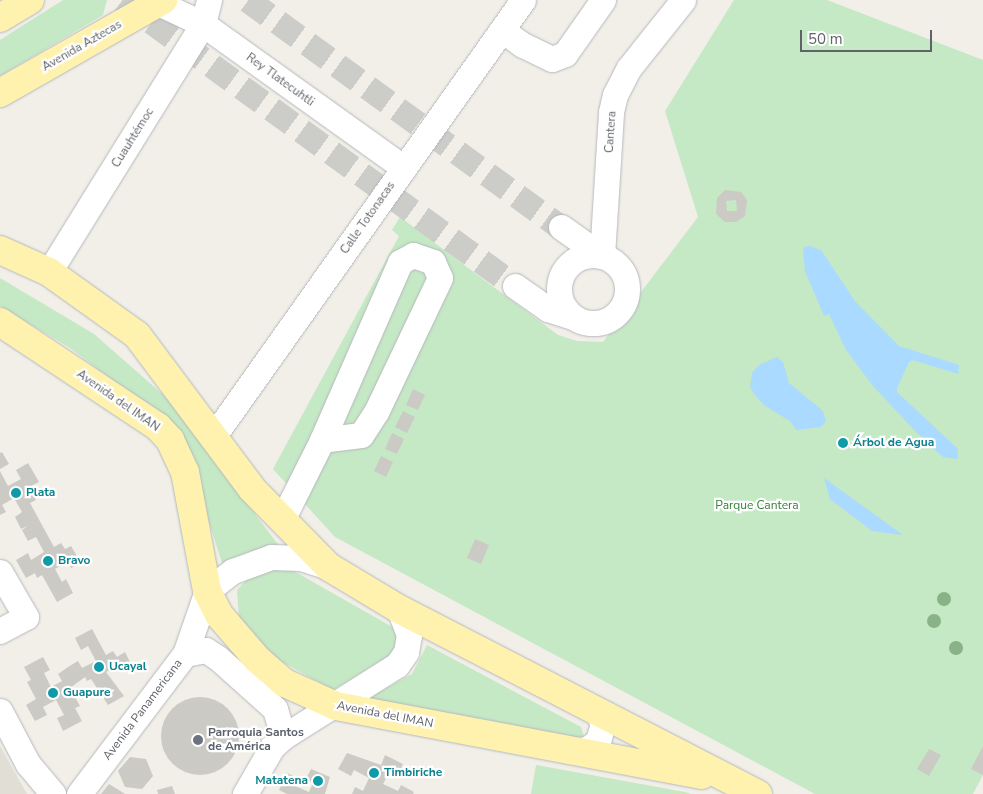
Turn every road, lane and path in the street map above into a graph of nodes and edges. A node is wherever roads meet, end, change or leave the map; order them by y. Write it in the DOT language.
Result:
graph roads {
  1 [pos="30,0"];
  2 [pos="209,0"];
  3 [pos="523,0"];
  4 [pos="603,0"];
  5 [pos="683,0"];
  6 [pos="158,1"];
  7 [pos="0,18"];
  8 [pos="203,24"];
  9 [pos="502,30"];
  10 [pos="0,93"];
  11 [pos="404,168"];
  12 [pos="561,227"];
  13 [pos="0,250"];
  14 [pos="602,256"];
  15 [pos="49,272"];
  16 [pos="515,286"];
  17 [pos="575,318"];
  18 [pos="7,329"];
  19 [pos="213,437"];
  20 [pos="322,440"];
  21 [pos="282,520"];
  22 [pos="329,567"];
  23 [pos="0,572"];
  24 [pos="207,591"];
  25 [pos="399,610"];
  26 [pos="0,631"];
  27 [pos="185,654"];
  28 [pos="336,706"];
  29 [pos="0,711"];
  30 [pos="597,712"];
  31 [pos="283,737"];
  32 [pos="569,751"];
  33 [pos="731,780"];
  34 [pos="53,794"];
  35 [pos="79,794"];
  36 [pos="245,794"];
  37 [pos="758,794"];
  1 -- 7 [label="main road"];
  2 -- 8 [label="street, Cuauhtémoc"];
  3 -- 9 [label="street, Calle Totonacas"];
  4 -- 9 [label="street"];
  5 -- 14 [label="street, Cantera"];
  6 -- 8 [label="street, Rey Tlatecuhtli"];
  6 -- 10 [label="main road, Avenida Aztecas"];
  8 -- 11 [label="street, Rey Tlatecuhtli"];
  8 -- 15 [label="street, Cuauhtémoc"];
  9 -- 11 [label="street, Calle Totonacas"];
  11 -- 19 [label="street, Calle Totonacas"];
  12 -- 14 [label="street"];
  13 -- 15 [label="main road, Avenida del IMAN"];
  14 -- 17 [label="street"];
  14 -- 17 [label="street"];
  15 -- 19 [label="main road, Avenida del IMAN"];
  16 -- 17 [label="street"];
  18 -- 24 [label="main road, Avenida del IMAN"];
  19 -- 21 [label="main road, Avenida del IMAN"];
  20 -- 20 [label="street"];
  20 -- 21 [label="street"];
  21 -- 22 [label="main road, Avenida del IMAN"];
  22 -- 24 [label="street"];
  22 -- 25 [label="main road, Avenida del IMAN"];
  23 -- 26 [label="street"];
  24 -- 27 [label="street, Avenida Panamericana"];
  24 -- 28 [label="main road, Avenida del IMAN"];
  25 -- 28 [label="street"];
  25 -- 30 [label="main road, Avenida del IMAN"];
  27 -- 31 [label="street"];
  27 -- 35 [label="street, Avenida Panamericana"];
  28 -- 31 [label="street"];
  28 -- 32 [label="main road, Avenida del IMAN"];
  29 -- 34 [label="street"];
  30 -- 32 [label="street"];
  30 -- 33 [label="main road, Avenida del IMAN"];
  31 -- 36 [label="street"];
  32 -- 33 [label="main road, Avenida del IMAN"];
  33 -- 37 [label="main road, Avenida del IMAN"];
}
